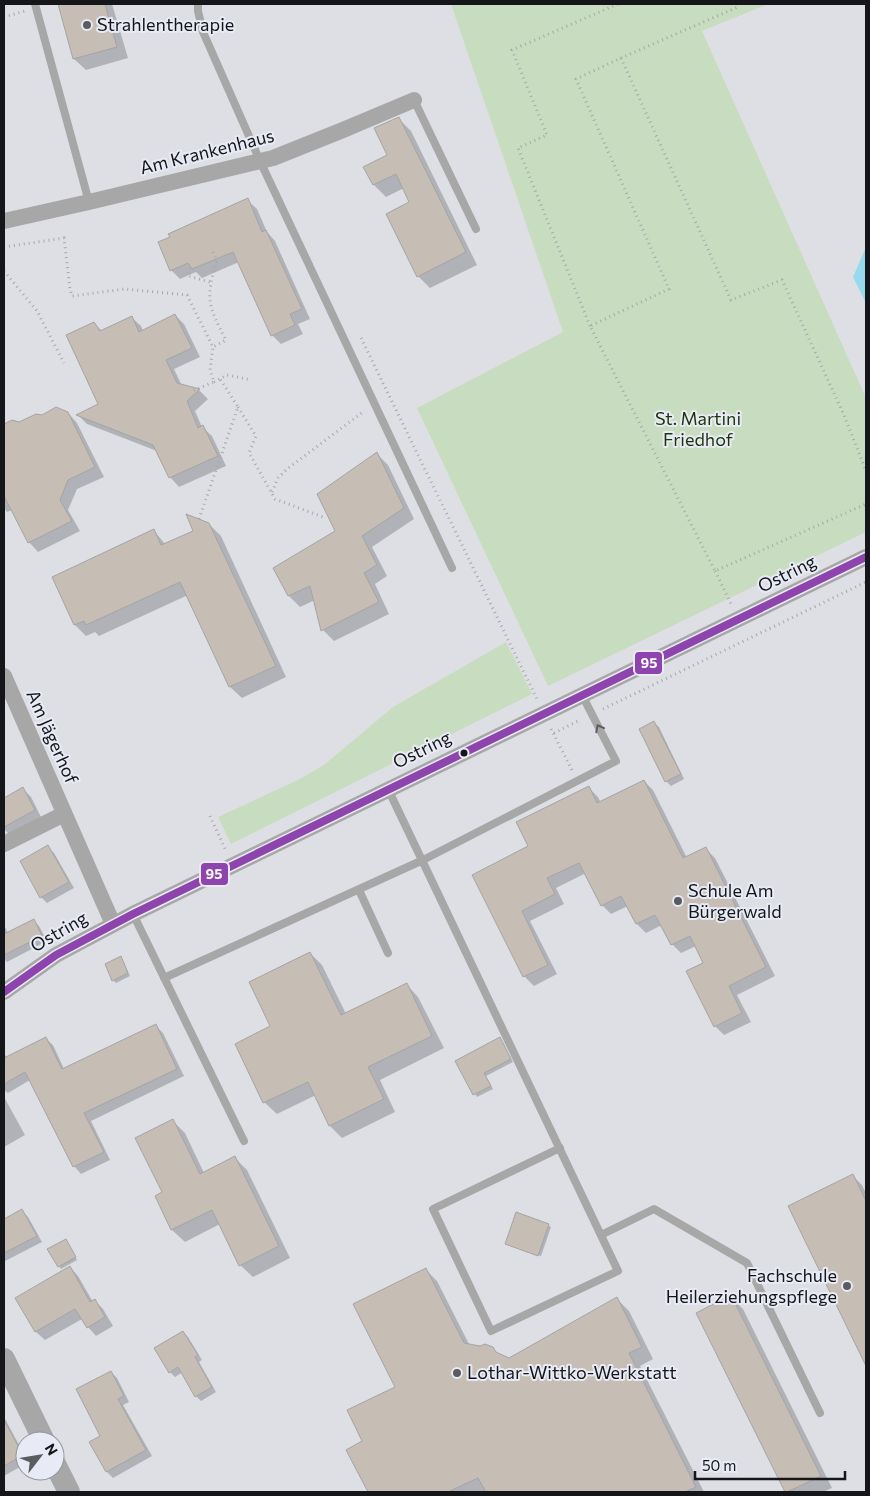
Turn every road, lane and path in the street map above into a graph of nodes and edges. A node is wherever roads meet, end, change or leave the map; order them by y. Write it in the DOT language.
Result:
graph roads {
  1 [pos="198,4"];
  2 [pos="618,4"];
  3 [pos="737,4"];
  4 [pos="36,6"];
  5 [pos="4,17"];
  6 [pos="621,58"];
  7 [pos="414,100"];
  8 [pos="260,161"];
  9 [pos="89,202"];
  10 [pos="4,221"];
  11 [pos="476,229"];
  12 [pos="4,247"];
  13 [pos="213,252"];
  14 [pos="191,268"];
  15 [pos="4,271"];
  16 [pos="210,282"];
  17 [pos="590,326"];
  18 [pos="359,334"];
  19 [pos="213,347"];
  20 [pos="64,363"];
  21 [pos="220,378"];
  22 [pos="251,380"];
  23 [pos="214,382"];
  24 [pos="192,390"];
  25 [pos="374,404"];
  26 [pos="238,407"];
  27 [pos="866,471"];
  28 [pos="271,493"];
  29 [pos="866,504"];
  30 [pos="323,518"];
  31 [pos="199,519"];
  32 [pos="866,557"];
  33 [pos="452,568"];
  34 [pos="715,571"];
  35 [pos="866,582"];
  36 [pos="739,619"];
  37 [pos="4,676"];
  38 [pos="582,695"];
  39 [pos="544,713"];
  40 [pos="592,714"];
  41 [pos="554,733"];
  42 [pos="577,781"];
  43 [pos="388,789"];
  44 [pos="64,814"];
  45 [pos="210,816"];
  46 [pos="4,844"];
  47 [pos="423,860"];
  48 [pos="232,865"];
  49 [pos="359,890"];
  50 [pos="133,914"];
  51 [pos="113,924"];
  52 [pos="388,953"];
  53 [pos="164,978"];
  54 [pos="4,992"];
  55 [pos="244,1141"];
  56 [pos="560,1148"];
  57 [pos="601,1235"];
  58 [pos="4,1359"];
  59 [pos="820,1413"];
  60 [pos="39,1431"];
  1 -- 8 [label="lane"];
  2 -- 17 [label="path"];
  3 -- 6 [label="path"];
  4 -- 5 [label="path"];
  4 -- 9 [label="lane"];
  6 -- 17 [label="path"];
  6 -- 27 [label="path"];
  7 -- 8 [label="street, Am Krankenhaus"];
  7 -- 11 [label="lane"];
  8 -- 9 [label="street, Am Krankenhaus"];
  8 -- 25 [label="lane"];
  9 -- 10 [label="street, Am Krankenhaus"];
  12 -- 19 [label="path"];
  13 -- 16 [label="path"];
  14 -- 16 [label="path"];
  15 -- 20 [label="path"];
  16 -- 19 [label="path"];
  17 -- 34 [label="path"];
  18 -- 39 [label="path"];
  19 -- 23 [label="path"];
  21 -- 22 [label="path"];
  21 -- 23 [label="path"];
  21 -- 26 [label="path"];
  23 -- 24 [label="path"];
  25 -- 28 [label="path"];
  25 -- 33 [label="lane"];
  26 -- 28 [label="path"];
  26 -- 31 [label="path"];
  28 -- 30 [label="path"];
  29 -- 34 [label="path"];
  32 -- 36 [label="street, Ostring"];
  34 -- 36 [label="path"];
  35 -- 40 [label="path"];
  36 -- 38 [label="street, Ostring"];
  37 -- 44 [label="street, Am Jägerhof"];
  38 -- 39 [label="street, Ostring"];
  38 -- 40 [label="lane"];
  39 -- 41 [label="path"];
  39 -- 43 [label="street, Ostring"];
  40 -- 41 [label="path"];
  42 -- 40 [label="lane, one-way"];
  41 -- 42 [label="path"];
  42 -- 47 [label="lane"];
  43 -- 47 [label="lane"];
  43 -- 48 [label="street, Ostring"];
  44 -- 46 [label="street"];
  44 -- 51 [label="street, Am Jägerhof"];
  45 -- 48 [label="path"];
  47 -- 49 [label="lane"];
  47 -- 56 [label="lane"];
  48 -- 50 [label="street, Ostring"];
  49 -- 52 [label="lane"];
  49 -- 53 [label="lane"];
  50 -- 51 [label="street, Ostring"];
  50 -- 53 [label="lane"];
  51 -- 54 [label="street, Ostring"];
  53 -- 55 [label="lane"];
  56 -- 57 [label="lane"];
  56 -- 57 [label="lane"];
  57 -- 59 [label="lane"];
  58 -- 60 [label="main road"];
}
